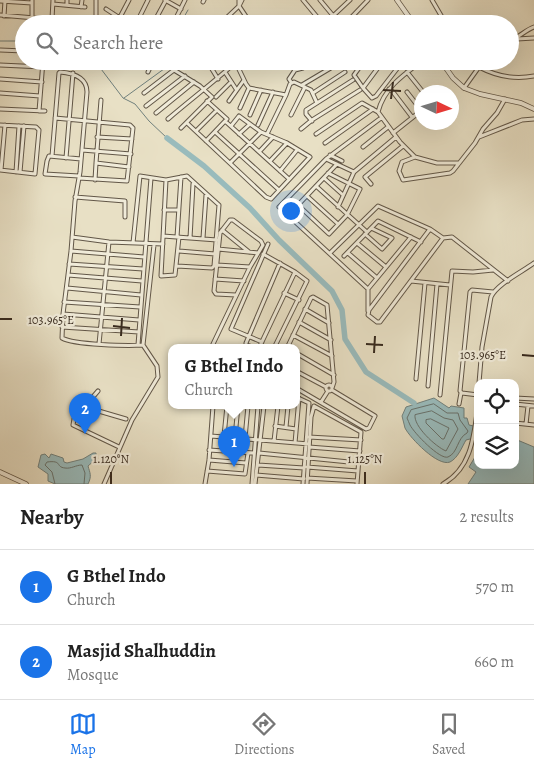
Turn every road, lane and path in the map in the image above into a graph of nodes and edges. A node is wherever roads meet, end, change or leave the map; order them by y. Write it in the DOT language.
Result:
graph roads {
  1 [pos="67,0"];
  2 [pos="82,0"];
  3 [pos="96,0"];
  4 [pos="129,0"];
  5 [pos="148,0"];
  6 [pos="165,0"];
  7 [pos="185,0"];
  8 [pos="240,0"];
  9 [pos="303,0"];
  10 [pos="320,0"];
  11 [pos="350,0"];
  12 [pos="368,0"];
  13 [pos="396,0"];
  14 [pos="432,0"];
  15 [pos="3,1"];
  16 [pos="18,1"];
  17 [pos="32,1"];
  18 [pos="53,2"];
  19 [pos="67,5"];
  20 [pos="239,6"];
  21 [pos="106,9"];
  22 [pos="181,9"];
  23 [pos="32,15"];
  24 [pos="52,15"];
  25 [pos="96,15"];
  26 [pos="114,15"];
  27 [pos="121,15"];
  28 [pos="140,15"];
  29 [pos="158,15"];
  30 [pos="178,15"];
  31 [pos="230,15"];
  32 [pos="245,15"];
  33 [pos="316,15"];
  34 [pos="334,15"];
  35 [pos="354,15"];
  36 [pos="407,15"];
  37 [pos="441,15"];
  38 [pos="2,16"];
  39 [pos="15,17"];
  40 [pos="534,27"];
  41 [pos="519,35"];
  42 [pos="534,38"];
  43 [pos="519,39"];
  44 [pos="0,50"];
  45 [pos="15,51"];
  46 [pos="0,65"];
  47 [pos="15,66"];
  48 [pos="43,70"];
  49 [pos="174,70"];
  50 [pos="212,70"];
  51 [pos="240,70"];
  52 [pos="295,70"];
  53 [pos="328,70"];
  54 [pos="358,70"];
  55 [pos="376,70"];
  56 [pos="396,70"];
  57 [pos="410,70"];
  58 [pos="447,70"];
  59 [pos="475,70"];
  60 [pos="485,70"];
  61 [pos="226,71"];
  62 [pos="344,72"];
  63 [pos="407,72"];
  64 [pos="73,73"];
  65 [pos="185,76"];
  66 [pos="534,76"];
  67 [pos="0,79"];
  68 [pos="218,79"];
  69 [pos="244,80"];
  70 [pos="352,80"];
  71 [pos="42,82"];
  72 [pos="194,82"];
  73 [pos="231,82"];
  74 [pos="291,82"];
  75 [pos="417,85"];
  76 [pos="303,86"];
  77 [pos="249,88"];
  78 [pos="464,88"];
  79 [pos="236,89"];
  80 [pos="361,89"];
  81 [pos="204,90"];
  82 [pos="262,90"];
  83 [pos="389,90"];
  84 [pos="273,92"];
  85 [pos="312,92"];
  86 [pos="407,92"];
  87 [pos="0,93"];
  88 [pos="144,93"];
  89 [pos="286,95"];
  90 [pos="40,96"];
  91 [pos="216,97"];
  92 [pos="505,98"];
  93 [pos="100,100"];
  94 [pos="229,101"];
  95 [pos="414,101"];
  96 [pos="207,102"];
  97 [pos="317,103"];
  98 [pos="146,106"];
  99 [pos="0,108"];
  100 [pos="240,108"];
  101 [pos="373,109"];
  102 [pos="534,109"];
  103 [pos="216,110"];
  104 [pos="39,111"];
  105 [pos="45,111"];
  106 [pos="378,112"];
  107 [pos="156,113"];
  108 [pos="250,115"];
  109 [pos="291,115"];
  110 [pos="412,117"];
  111 [pos="55,118"];
  112 [pos="381,118"];
  113 [pos="69,119"];
  114 [pos="168,119"];
  115 [pos="534,119"];
  116 [pos="84,120"];
  117 [pos="225,121"];
  118 [pos="312,121"];
  119 [pos="98,122"];
  120 [pos="187,122"];
  121 [pos="250,124"];
  122 [pos="2,125"];
  123 [pos="258,125"];
  124 [pos="22,126"];
  125 [pos="230,126"];
  126 [pos="388,127"];
  127 [pos="181,128"];
  128 [pos="302,129"];
  129 [pos="196,131"];
  130 [pos="215,132"];
  131 [pos="261,132"];
  132 [pos="393,133"];
  133 [pos="239,134"];
  134 [pos="267,134"];
  135 [pos="316,134"];
  136 [pos="273,136"];
  137 [pos="97,137"];
  138 [pos="396,137"];
  139 [pos="478,137"];
  140 [pos="132,139"];
  141 [pos="206,141"];
  142 [pos="250,143"];
  143 [pos="287,143"];
  144 [pos="325,143"];
  145 [pos="403,146"];
  146 [pos="363,147"];
  147 [pos="82,150"];
  148 [pos="297,150"];
  149 [pos="97,151"];
  150 [pos="259,152"];
  151 [pos="131,154"];
  152 [pos="239,154"];
  153 [pos="330,155"];
  154 [pos="52,156"];
  155 [pos="415,157"];
  156 [pos="66,158"];
  157 [pos="81,159"];
  158 [pos="326,159"];
  159 [pos="270,161"];
  160 [pos="342,161"];
  161 [pos="96,163"];
  162 [pos="230,163"];
  163 [pos="459,163"];
  164 [pos="337,164"];
  165 [pos="129,167"];
  166 [pos="0,170"];
  167 [pos="280,170"];
  168 [pos="354,171"];
  169 [pos="18,172"];
  170 [pos="328,173"];
  171 [pos="79,177"];
  172 [pos="181,177"];
  173 [pos="151,178"];
  174 [pos="324,178"];
  175 [pos="289,179"];
  176 [pos="96,180"];
  177 [pos="166,180"];
  178 [pos="193,183"];
  179 [pos="349,183"];
  180 [pos="371,184"];
  181 [pos="316,186"];
  182 [pos="279,190"];
  183 [pos="206,194"];
  184 [pos="344,195"];
  185 [pos="307,196"];
  186 [pos="75,197"];
  187 [pos="338,207"];
  188 [pos="164,210"];
  189 [pos="178,210"];
  190 [pos="347,215"];
  191 [pos="125,217"];
  192 [pos="338,224"];
  193 [pos="358,224"];
  194 [pos="371,228"];
  195 [pos="222,230"];
  196 [pos="430,230"];
  197 [pos="366,233"];
  198 [pos="163,236"];
  199 [pos="72,237"];
  200 [pos="178,237"];
  201 [pos="411,237"];
  202 [pos="190,238"];
  203 [pos="443,238"];
  204 [pos="203,239"];
  205 [pos="218,240"];
  206 [pos="236,241"];
  207 [pos="109,242"];
  208 [pos="420,242"];
  209 [pos="133,243"];
  210 [pos="357,243"];
  211 [pos="146,244"];
  212 [pos="154,244"];
  213 [pos="163,244"];
  214 [pos="268,244"];
  215 [pos="218,249"];
  216 [pos="71,251"];
  217 [pos="178,251"];
  218 [pos="235,251"];
  219 [pos="249,252"];
  220 [pos="258,253"];
  221 [pos="330,253"];
  222 [pos="348,253"];
  223 [pos="108,254"];
  224 [pos="215,254"];
  225 [pos="263,254"];
  226 [pos="344,256"];
  227 [pos="144,257"];
  228 [pos="280,263"];
  229 [pos="69,264"];
  230 [pos="534,264"];
  231 [pos="217,265"];
  232 [pos="177,266"];
  233 [pos="107,267"];
  234 [pos="386,267"];
  235 [pos="250,268"];
  236 [pos="143,269"];
  237 [pos="493,270"];
  238 [pos="295,272"];
  239 [pos="68,275"];
  240 [pos="377,278"];
  241 [pos="106,279"];
  242 [pos="215,279"];
  243 [pos="142,281"];
  244 [pos="244,281"];
  245 [pos="410,281"];
  246 [pos="508,281"];
  247 [pos="425,283"];
  248 [pos="438,284"];
  249 [pos="450,285"];
  250 [pos="67,288"];
  251 [pos="368,289"];
  252 [pos="105,292"];
  253 [pos="493,292"];
  254 [pos="284,293"];
  255 [pos="141,295"];
  256 [pos="236,295"];
  257 [pos="299,300"];
  258 [pos="64,302"];
  259 [pos="103,304"];
  260 [pos="140,307"];
  261 [pos="305,309"];
  262 [pos="368,312"];
  263 [pos="63,314"];
  264 [pos="103,317"];
  265 [pos="139,320"];
  266 [pos="299,322"];
  267 [pos="329,323"];
  268 [pos="62,326"];
  269 [pos="101,329"];
  270 [pos="139,332"];
  271 [pos="293,335"];
  272 [pos="250,338"];
  273 [pos="331,340"];
  274 [pos="262,342"];
  275 [pos="100,344"];
  276 [pos="213,344"];
  277 [pos="247,344"];
  278 [pos="276,344"];
  279 [pos="289,344"];
  280 [pos="138,345"];
  281 [pos="143,345"];
  282 [pos="300,356"];
  283 [pos="332,357"];
  284 [pos="300,372"];
  285 [pos="334,375"];
  286 [pos="479,379"];
  287 [pos="416,380"];
  288 [pos="428,386"];
  289 [pos="329,389"];
  290 [pos="300,390"];
  291 [pos="98,391"];
  292 [pos="460,393"];
  293 [pos="440,395"];
  294 [pos="474,395"];
  295 [pos="519,398"];
  296 [pos="300,399"];
  297 [pos="534,399"];
  298 [pos="321,402"];
  299 [pos="458,404"];
  300 [pos="519,405"];
  301 [pos="528,406"];
  302 [pos="534,406"];
  303 [pos="86,407"];
  304 [pos="213,409"];
  305 [pos="228,409"];
  306 [pos="238,409"];
  307 [pos="248,409"];
  308 [pos="258,409"];
  309 [pos="264,409"];
  310 [pos="278,409"];
  311 [pos="288,409"];
  312 [pos="297,409"];
  313 [pos="126,419"];
  314 [pos="519,423"];
  315 [pos="476,424"];
  316 [pos="526,424"];
  317 [pos="534,425"];
  318 [pos="276,426"];
  319 [pos="286,427"];
  320 [pos="296,429"];
  321 [pos="211,436"];
  322 [pos="224,436"];
  323 [pos="309,437"];
  324 [pos="235,438"];
  325 [pos="245,438"];
  326 [pos="256,440"];
  327 [pos="261,440"];
  328 [pos="361,440"];
  329 [pos="274,441"];
  330 [pos="295,443"];
  331 [pos="308,445"];
  332 [pos="119,447"];
  333 [pos="209,450"];
  334 [pos="360,451"];
  335 [pos="248,453"];
  336 [pos="254,453"];
  337 [pos="259,453"];
  338 [pos="306,458"];
  339 [pos="209,460"];
  340 [pos="246,463"];
  341 [pos="359,463"];
  342 [pos="258,465"];
  343 [pos="306,468"];
  344 [pos="358,470"];
  345 [pos="207,471"];
  346 [pos="0,473"];
  347 [pos="256,475"];
  348 [pos="305,478"];
  349 [pos="357,482"];
  350 [pos="26,484"];
  351 [pos="104,484"];
  352 [pos="204,484"];
  353 [pos="254,484"];
  354 [pos="305,484"];
  355 [pos="443,484"];
  1 -- 19 [label="street"];
  2 -- 19 [label="street"];
  3 -- 25 [label="street"];
  4 -- 27 [label="street"];
  5 -- 28 [label="street"];
  6 -- 22 [label="street"];
  6 -- 29 [label="street"];
  7 -- 22 [label="street"];
  8 -- 20 [label="street"];
  9 -- 33 [label="street"];
  10 -- 34 [label="street"];
  11 -- 34 [label="street"];
  12 -- 35 [label="street"];
  13 -- 36 [label="street"];
  14 -- 37 [label="street"];
  15 -- 16 [label="street"];
  15 -- 38 [label="street"];
  16 -- 17 [label="street"];
  17 -- 23 [label="street"];
  18 -- 19 [label="street"];
  18 -- 24 [label="street"];
  20 -- 31 [label="street"];
  20 -- 32 [label="street"];
  21 -- 26 [label="street"];
  22 -- 30 [label="street"];
  38 -- 39 [label="street"];
  40 -- 41 [label="street"];
  42 -- 43 [label="street"];
  44 -- 45 [label="street"];
  46 -- 47 [label="street"];
  48 -- 71 [label="street"];
  49 -- 65 [label="street"];
  49 -- 88 [label="street"];
  50 -- 68 [label="street"];
  51 -- 69 [label="street"];
  52 -- 74 [label="street"];
  53 -- 76 [label="street"];
  54 -- 80 [label="street"];
  55 -- 80 [label="street"];
  56 -- 80 [label="street"];
  57 -- 63 [label="street"];
  58 -- 78 [label="street"];
  59 -- 78 [label="street"];
  60 -- 66 [label="street"];
  61 -- 68 [label="street"];
  61 -- 73 [label="street"];
  62 -- 85 [label="street"];
  63 -- 75 [label="street"];
  63 -- 83 [label="street"];
  64 -- 111 [label="street"];
  64 -- 113 [label="street"];
  64 -- 116 [label="street"];
  65 -- 72 [label="street"];
  65 -- 98 [label="street"];
  67 -- 71 [label="street"];
  68 -- 81 [label="street"];
  69 -- 77 [label="street"];
  69 -- 79 [label="street"];
  70 -- 97 [label="street"];
  71 -- 90 [label="street"];
  72 -- 81 [label="street"];
  72 -- 107 [label="street"];
  73 -- 79 [label="street"];
  73 -- 91 [label="street"];
  74 -- 76 [label="street"];
  74 -- 89 [label="street"];
  76 -- 85 [label="street"];
  76 -- 109 [label="street"];
  77 -- 82 [label="street"];
  77 -- 100 [label="street"];
  78 -- 92 [label="street"];
  79 -- 94 [label="street"];
  80 -- 118 [label="street"];
  81 -- 96 [label="street"];
  81 -- 114 [label="street"];
  82 -- 84 [label="street"];
  82 -- 108 [label="street"];
  83 -- 106 [label="street"];
  83 -- 110 [label="street"];
  84 -- 89 [label="street"];
  84 -- 123 [label="street"];
  85 -- 97 [label="street"];
  86 -- 95 [label="street"];
  87 -- 90 [label="street"];
  89 -- 134 [label="street"];
  90 -- 104 [label="street"];
  92 -- 102 [label="street"];
  92 -- 139 [label="street"];
  93 -- 119 [label="street"];
  96 -- 103 [label="street"];
  96 -- 120 [label="street"];
  97 -- 118 [label="street"];
  99 -- 104 [label="street"];
  101 -- 106 [label="street"];
  101 -- 135 [label="street"];
  101 -- 144 [label="street"];
  103 -- 117 [label="street"];
  103 -- 129 [label="street"];
  104 -- 105 [label="street"];
  106 -- 112 [label="street"];
  110 -- 132 [label="street"];
  111 -- 113 [label="street"];
  111 -- 154 [label="street"];
  112 -- 126 [label="street"];
  112 -- 153 [label="street"];
  113 -- 116 [label="street"];
  113 -- 156 [label="street"];
  115 -- 139 [label="street"];
  116 -- 119 [label="street"];
  116 -- 147 [label="street"];
  117 -- 125 [label="street"];
  117 -- 130 [label="street"];
  118 -- 128 [label="street"];
  119 -- 137 [label="street"];
  119 -- 140 [label="street"];
  120 -- 127 [label="street"];
  120 -- 129 [label="street"];
  121 -- 125 [label="street"];
  121 -- 131 [label="street"];
  121 -- 133 [label="street"];
  122 -- 124 [label="street"];
  122 -- 166 [label="street"];
  124 -- 169 [label="street"];
  124 -- 169 [label="street"];
  125 -- 133 [label="street"];
  126 -- 132 [label="street"];
  126 -- 146 [label="street"];
  129 -- 141 [label="street"];
  130 -- 141 [label="street"];
  130 -- 152 [label="street"];
  131 -- 134 [label="street"];
  131 -- 142 [label="street"];
  132 -- 138 [label="street"];
  133 -- 142 [label="street"];
  134 -- 136 [label="street"];
  136 -- 143 [label="street"];
  136 -- 150 [label="street"];
  137 -- 140 [label="street"];
  137 -- 149 [label="street"];
  138 -- 145 [label="street"];
  138 -- 168 [label="street"];
  139 -- 163 [label="street"];
  140 -- 151 [label="street"];
  141 -- 162 [label="street"];
  142 -- 150 [label="street"];
  142 -- 152 [label="street"];
  143 -- 148 [label="street"];
  143 -- 159 [label="street"];
  145 -- 155 [label="street"];
  145 -- 180 [label="street"];
  147 -- 149 [label="street"];
  147 -- 157 [label="street"];
  148 -- 167 [label="street"];
  148 -- 175 [label="street"];
  149 -- 151 [label="street"];
  149 -- 161 [label="street"];
  150 -- 159 [label="street"];
  151 -- 165 [label="street"];
  152 -- 162 [label="street"];
  152 -- 182 [label="street"];
  153 -- 158 [label="street"];
  153 -- 160 [label="street"];
  154 -- 156 [label="street"];
  154 -- 171 [label="street"];
  155 -- 163 [label="street"];
  155 -- 163 [label="street"];
  156 -- 157 [label="street"];
  157 -- 171 [label="street"];
  158 -- 164 [label="street"];
  158 -- 221 [label="street"];
  159 -- 167 [label="street"];
  161 -- 165 [label="street"];
  161 -- 176 [label="street"];
  162 -- 182 [label="street"];
  164 -- 168 [label="street"];
  164 -- 170 [label="street"];
  165 -- 176 [label="street"];
  166 -- 169 [label="street"];
  167 -- 175 [label="street"];
  168 -- 179 [label="street"];
  170 -- 174 [label="street"];
  170 -- 179 [label="street"];
  171 -- 176 [label="street"];
  171 -- 186 [label="street"];
  172 -- 177 [label="street"];
  172 -- 178 [label="street"];
  172 -- 189 [label="street"];
  173 -- 177 [label="street"];
  173 -- 209 [label="street"];
  173 -- 211 [label="street"];
  174 -- 181 [label="street"];
  174 -- 184 [label="street"];
  175 -- 182 [label="street"];
  177 -- 188 [label="street"];
  178 -- 183 [label="street"];
  178 -- 202 [label="street"];
  179 -- 184 [label="street"];
  179 -- 190 [label="street"];
  181 -- 185 [label="street"];
  181 -- 187 [label="street"];
  183 -- 204 [label="street"];
  183 -- 205 [label="street"];
  184 -- 187 [label="street"];
  185 -- 192 [label="street"];
  185 -- 192 [label="street"];
  186 -- 191 [label="street"];
  186 -- 199 [label="street"];
  187 -- 190 [label="street"];
  188 -- 189 [label="street"];
  188 -- 198 [label="street"];
  189 -- 200 [label="street"];
  190 -- 192 [label="street"];
  190 -- 193 [label="street"];
  193 -- 196 [label="street"];
  193 -- 197 [label="street"];
  193 -- 221 [label="street"];
  194 -- 197 [label="street"];
  194 -- 197 [label="street"];
  194 -- 201 [label="street"];
  195 -- 205 [label="street"];
  195 -- 206 [label="street"];
  195 -- 220 [label="street"];
  196 -- 203 [label="street"];
  196 -- 208 [label="street"];
  197 -- 210 [label="street"];
  198 -- 200 [label="street"];
  198 -- 213 [label="street"];
  199 -- 207 [label="street"];
  199 -- 216 [label="street"];
  200 -- 202 [label="street"];
  200 -- 217 [label="street"];
  201 -- 208 [label="street"];
  201 -- 234 [label="street"];
  202 -- 204 [label="street"];
  203 -- 237 [label="street"];
  203 -- 245 [label="street"];
  204 -- 205 [label="street"];
  205 -- 215 [label="street"];
  205 -- 224 [label="street"];
  206 -- 218 [label="street"];
  206 -- 219 [label="street"];
  207 -- 209 [label="street"];
  207 -- 223 [label="street"];
  208 -- 262 [label="street"];
  209 -- 211 [label="street"];
  210 -- 222 [label="street"];
  210 -- 234 [label="street"];
  211 -- 212 [label="street"];
  211 -- 227 [label="street"];
  212 -- 213 [label="street"];
  212 -- 281 [label="street"];
  213 -- 232 [label="street"];
  214 -- 225 [label="street"];
  215 -- 218 [label="street"];
  215 -- 231 [label="street"];
  216 -- 223 [label="street"];
  216 -- 229 [label="street"];
  217 -- 224 [label="street"];
  217 -- 232 [label="street"];
  218 -- 219 [label="street"];
  219 -- 220 [label="street"];
  220 -- 235 [label="street"];
  221 -- 251 [label="street"];
  222 -- 226 [label="street"];
  222 -- 240 [label="street"];
  223 -- 227 [label="street"];
  223 -- 233 [label="street"];
  224 -- 232 [label="street"];
  225 -- 228 [label="street"];
  225 -- 272 [label="street"];
  227 -- 236 [label="street"];
  228 -- 238 [label="street"];
  228 -- 272 [label="street"];
  229 -- 233 [label="street"];
  229 -- 239 [label="street"];
  230 -- 246 [label="street"];
  231 -- 235 [label="street"];
  231 -- 242 [label="street"];
  233 -- 236 [label="street"];
  233 -- 241 [label="street"];
  234 -- 240 [label="street"];
  235 -- 244 [label="street"];
  236 -- 243 [label="street"];
  237 -- 246 [label="street"];
  237 -- 249 [label="street"];
  238 -- 254 [label="street"];
  238 -- 257 [label="street"];
  239 -- 241 [label="street"];
  239 -- 250 [label="street"];
  240 -- 251 [label="street"];
  241 -- 243 [label="street"];
  241 -- 252 [label="street"];
  242 -- 244 [label="street"];
  242 -- 256 [label="street"];
  243 -- 255 [label="street"];
  244 -- 256 [label="street"];
  245 -- 247 [label="street"];
  245 -- 262 [label="street"];
  246 -- 253 [label="street"];
  247 -- 248 [label="street"];
  247 -- 287 [label="street"];
  248 -- 249 [label="street"];
  248 -- 288 [label="street"];
  249 -- 293 [label="street"];
  250 -- 252 [label="street"];
  250 -- 258 [label="street"];
  251 -- 262 [label="street"];
  252 -- 255 [label="street"];
  252 -- 259 [label="street"];
  253 -- 286 [label="street"];
  253 -- 292 [label="street"];
  254 -- 257 [label="street"];
  254 -- 274 [label="street"];
  255 -- 260 [label="street"];
  256 -- 276 [label="street"];
  257 -- 278 [label="street"];
  258 -- 259 [label="street"];
  258 -- 263 [label="street"];
  259 -- 260 [label="street"];
  259 -- 264 [label="street"];
  260 -- 265 [label="street"];
  261 -- 266 [label="street"];
  261 -- 267 [label="street"];
  261 -- 267 [label="street"];
  263 -- 264 [label="street"];
  263 -- 268 [label="street"];
  264 -- 265 [label="street"];
  264 -- 269 [label="street"];
  265 -- 270 [label="street"];
  266 -- 271 [label="street"];
  266 -- 273 [label="street"];
  267 -- 273 [label="street"];
  268 -- 269 [label="street"];
  268 -- 275 [label="street"];
  269 -- 270 [label="street"];
  269 -- 275 [label="street"];
  270 -- 280 [label="street"];
  271 -- 279 [label="street"];
  271 -- 283 [label="street"];
  272 -- 274 [label="street"];
  272 -- 277 [label="street"];
  273 -- 283 [label="street"];
  275 -- 280 [label="street"];
  280 -- 281 [label="street"];
  281 -- 332 [label="street"];
  282 -- 285 [label="street"];
  283 -- 285 [label="street"];
  284 -- 289 [label="street"];
  285 -- 289 [label="street"];
  289 -- 298 [label="street"];
  289 -- 298 [label="street"];
  290 -- 298 [label="street"];
  291 -- 303 [label="street"];
  292 -- 294 [label="street"];
  292 -- 299 [label="street"];
  295 -- 297 [label="street"];
  296 -- 331 [label="street"];
  300 -- 301 [label="street"];
  301 -- 302 [label="street"];
  301 -- 316 [label="street"];
  303 -- 313 [label="street"];
  303 -- 332 [label="street"];
  304 -- 321 [label="street"];
  305 -- 322 [label="street"];
  306 -- 324 [label="street"];
  307 -- 325 [label="street"];
  308 -- 326 [label="street"];
  309 -- 327 [label="street"];
  310 -- 318 [label="street"];
  311 -- 319 [label="street"];
  312 -- 320 [label="street"];
  314 -- 316 [label="street"];
  315 -- 355 [label="street"];
  316 -- 317 [label="street"];
  318 -- 319 [label="street"];
  318 -- 329 [label="street"];
  319 -- 320 [label="street"];
  320 -- 330 [label="street"];
  321 -- 322 [label="street"];
  321 -- 333 [label="street"];
  322 -- 324 [label="street"];
  323 -- 328 [label="street"];
  323 -- 328 [label="street"];
  323 -- 331 [label="street"];
  324 -- 325 [label="street"];
  325 -- 326 [label="street"];
  326 -- 327 [label="street"];
  326 -- 336 [label="street"];
  327 -- 329 [label="street"];
  327 -- 337 [label="street"];
  328 -- 334 [label="street"];
  329 -- 330 [label="street"];
  330 -- 331 [label="street"];
  331 -- 334 [label="street"];
  331 -- 338 [label="street"];
  332 -- 351 [label="street"];
  333 -- 335 [label="street"];
  333 -- 339 [label="street"];
  334 -- 341 [label="street"];
  335 -- 336 [label="street"];
  335 -- 340 [label="street"];
  336 -- 353 [label="street"];
  337 -- 338 [label="street"];
  337 -- 342 [label="street"];
  338 -- 341 [label="street"];
  338 -- 343 [label="street"];
  339 -- 340 [label="street"];
  339 -- 345 [label="street"];
  340 -- 345 [label="street"];
  341 -- 344 [label="street"];
  342 -- 343 [label="street"];
  342 -- 347 [label="street"];
  343 -- 344 [label="street"];
  343 -- 348 [label="street"];
  344 -- 349 [label="street"];
  345 -- 352 [label="street"];
  346 -- 350 [label="street"];
  347 -- 348 [label="street"];
  347 -- 353 [label="street"];
  348 -- 349 [label="street"];
  348 -- 354 [label="street"];
}
